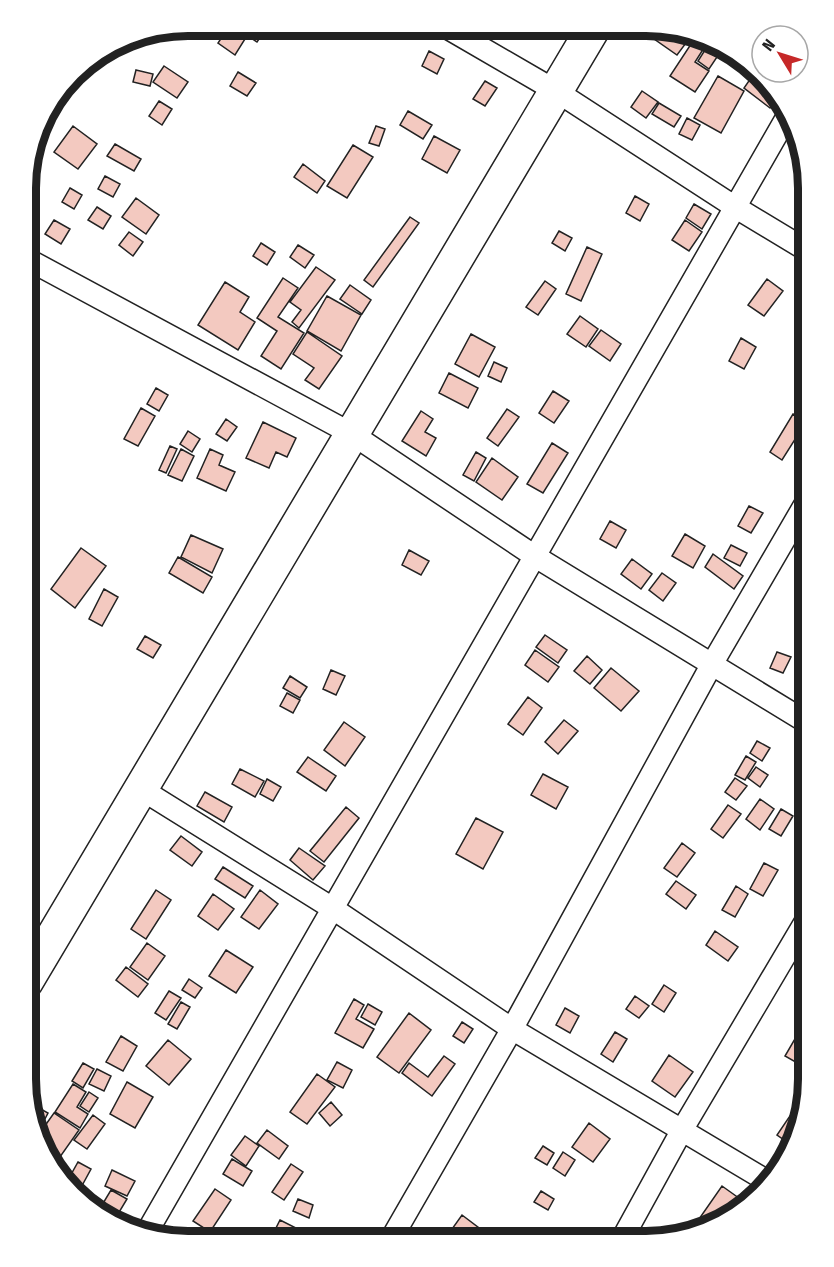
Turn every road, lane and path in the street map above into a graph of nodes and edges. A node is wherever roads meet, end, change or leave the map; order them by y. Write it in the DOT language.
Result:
graph roads {
  1 [pos="461,36"];
  2 [pos="589,36"];
  3 [pos="556,91"];
  4 [pos="783,123"];
  5 [pos="735,207"];
  6 [pos="798,245"];
  7 [pos="36,264"];
  8 [pos="352,434"];
  9 [pos="798,516"];
  10 [pos="536,557"];
  11 [pos="712,664"];
  12 [pos="798,717"];
  13 [pos="141,789"];
  14 [pos="332,908"];
  15 [pos="798,934"];
  16 [pos="36,965"];
  17 [pos="512,1029"];
  18 [pos="682,1130"];
  19 [pos="761,1177"];
  20 [pos="150,1226"];
  21 [pos="396,1231"];
  22 [pos="626,1231"];
  1 -- 3 [label="street"];
  2 -- 3 [label="main road"];
  3 -- 5 [label="street"];
  3 -- 8 [label="main road"];
  4 -- 5 [label="street"];
  5 -- 6 [label="street"];
  5 -- 10 [label="street"];
  7 -- 8 [label="street"];
  8 -- 10 [label="street"];
  8 -- 13 [label="main road"];
  9 -- 11 [label="street"];
  10 -- 11 [label="street"];
  10 -- 14 [label="street"];
  11 -- 12 [label="street"];
  11 -- 17 [label="street"];
  13 -- 14 [label="street"];
  13 -- 16 [label="main road"];
  14 -- 17 [label="street"];
  14 -- 20 [label="street"];
  15 -- 18 [label="street"];
  17 -- 18 [label="street"];
  17 -- 21 [label="street"];
  18 -- 19 [label="street"];
  18 -- 22 [label="street"];
}
